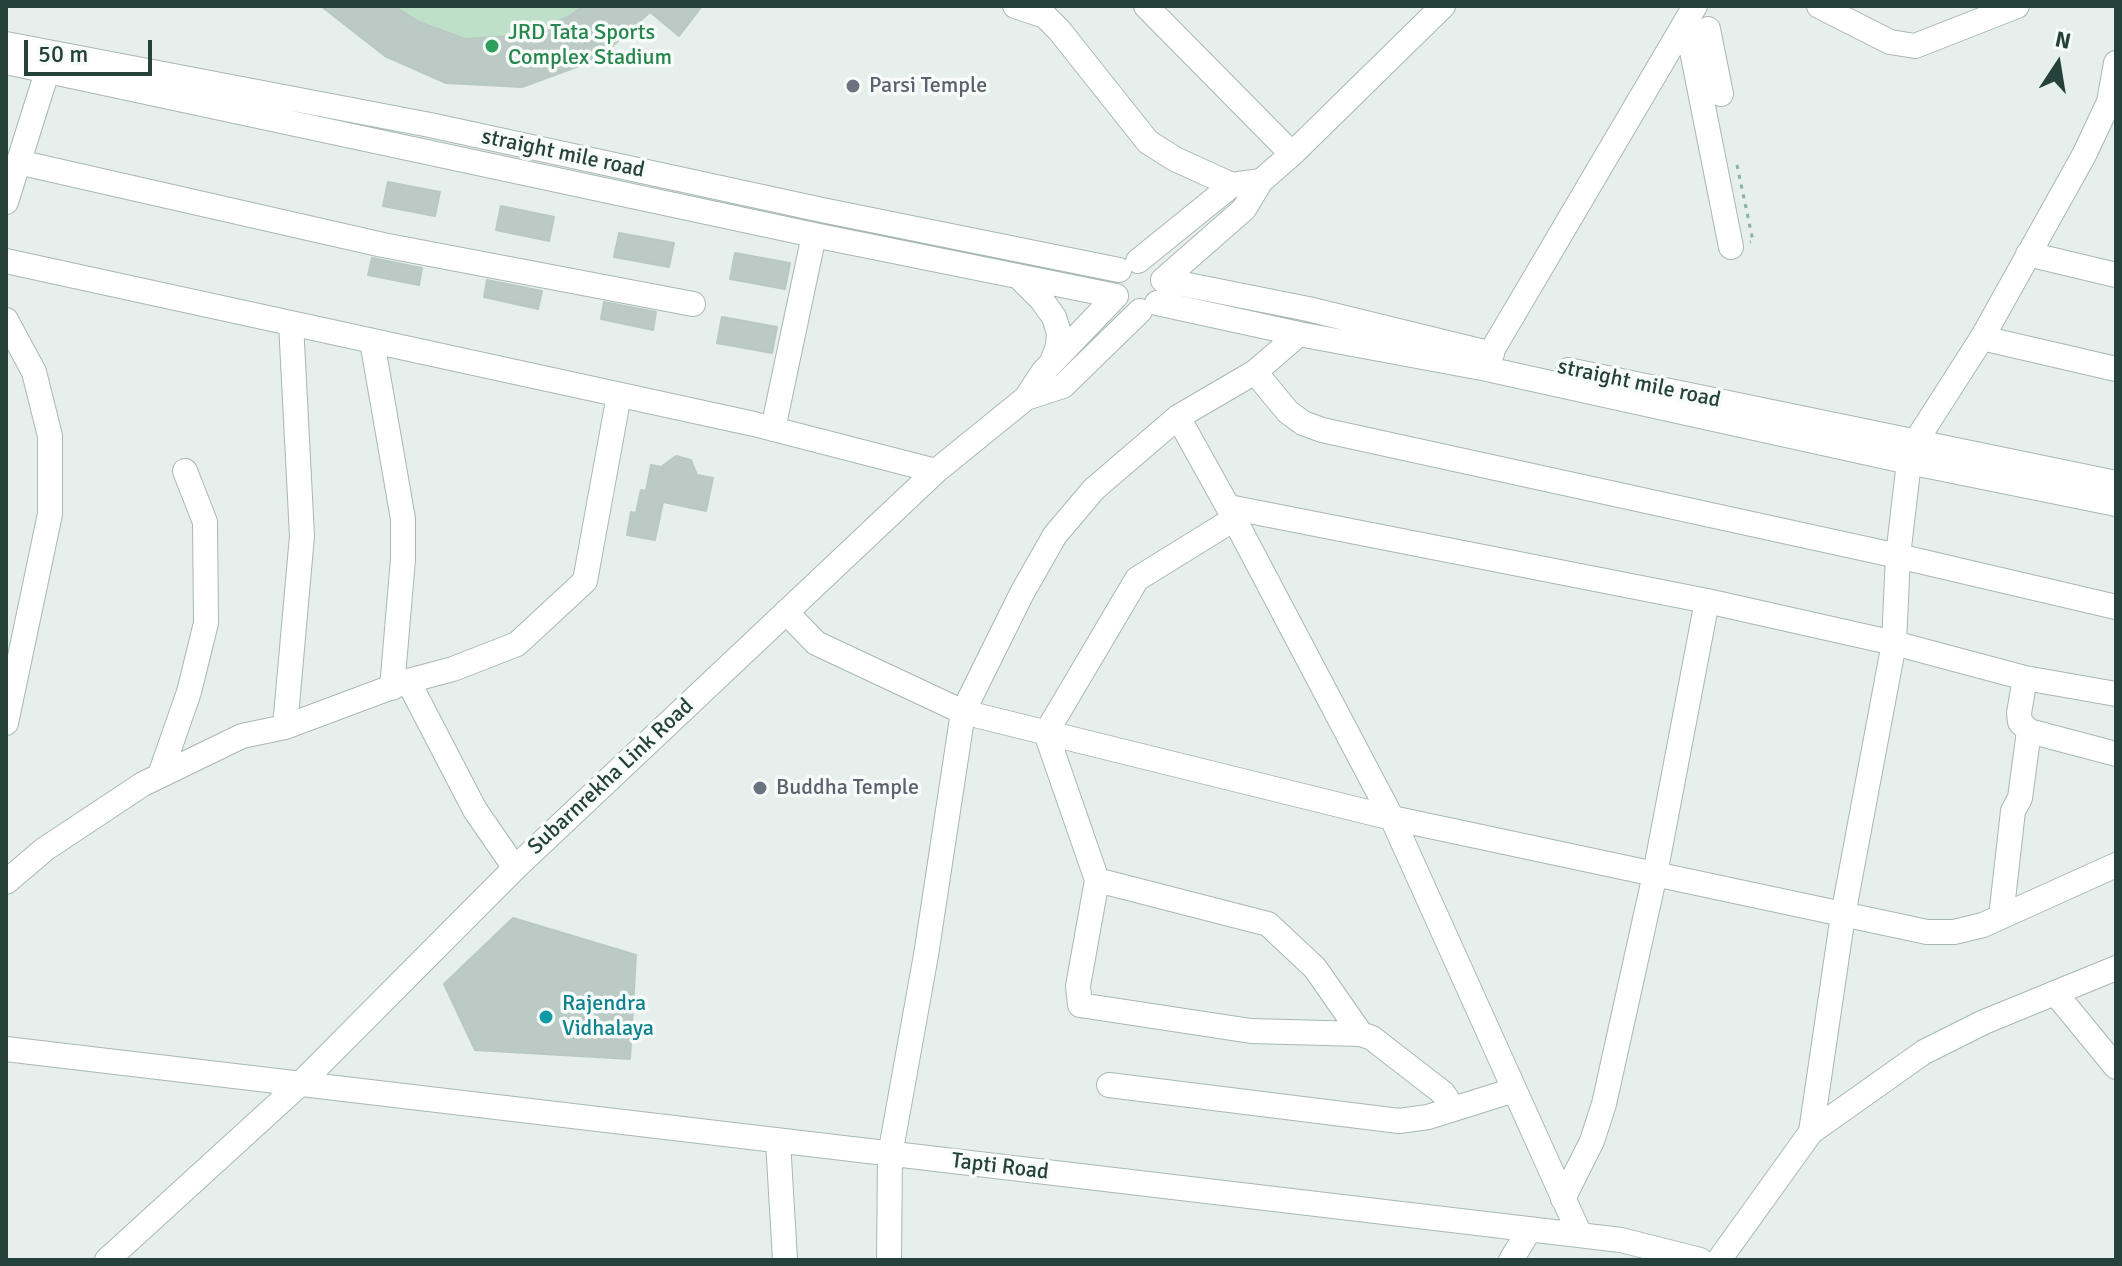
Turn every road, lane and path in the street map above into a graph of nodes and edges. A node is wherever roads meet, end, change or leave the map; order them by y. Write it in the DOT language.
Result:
graph roads {
  1 [pos="1015,6"];
  2 [pos="1146,6"];
  3 [pos="1443,6"];
  4 [pos="1819,6"];
  5 [pos="2017,6"];
  6 [pos="1696,19"];
  7 [pos="6,44"];
  8 [pos="6,62"];
  9 [pos="2116,63"];
  10 [pos="47,72"];
  11 [pos="1721,94"];
  12 [pos="2112,103"];
  13 [pos="1292,154"];
  14 [pos="18,162"];
  15 [pos="1261,181"];
  16 [pos="1232,185"];
  17 [pos="6,202"];
  18 [pos="814,235"];
  19 [pos="1731,247"];
  20 [pos="2028,254"];
  21 [pos="6,261"];
  22 [pos="1128,266"];
  23 [pos="2116,275"];
  24 [pos="1018,276"];
  25 [pos="1116,296"];
  26 [pos="1153,298"];
  27 [pos="693,304"];
  28 [pos="6,320"];
  29 [pos="291,323"];
  30 [pos="1299,334"];
  31 [pos="1982,338"];
  32 [pos="372,341"];
  33 [pos="1490,354"];
  34 [pos="1051,364"];
  35 [pos="2116,369"];
  36 [pos="1255,372"];
  37 [pos="619,395"];
  38 [pos="1026,398"];
  39 [pos="1178,417"];
  40 [pos="773,429"];
  41 [pos="1912,451"];
  42 [pos="185,471"];
  43 [pos="936,471"];
  44 [pos="2116,483"];
  45 [pos="2116,504"];
  46 [pos="1237,513"];
  47 [pos="1898,556"];
  48 [pos="1707,601"];
  49 [pos="2116,607"];
  50 [pos="786,612"];
  51 [pos="1894,643"];
  52 [pos="2025,678"];
  53 [pos="400,684"];
  54 [pos="2116,694"];
  55 [pos="963,712"];
  56 [pos="6,723"];
  57 [pos="285,727"];
  58 [pos="2029,731"];
  59 [pos="1046,733"];
  60 [pos="2116,754"];
  61 [pos="160,775"];
  62 [pos="1392,818"];
  63 [pos="2116,865"];
  64 [pos="515,868"];
  65 [pos="1655,874"];
  66 [pos="1097,880"];
  67 [pos="6,882"];
  68 [pos="1843,915"];
  69 [pos="2001,917"];
  70 [pos="2116,968"];
  71 [pos="2056,994"];
  72 [pos="1361,1034"];
  73 [pos="6,1049"];
  74 [pos="2116,1067"];
  75 [pos="299,1085"];
  76 [pos="1109,1085"];
  77 [pos="1514,1090"];
  78 [pos="1454,1109"];
  79 [pos="1811,1132"];
  80 [pos="778,1141"];
  81 [pos="890,1155"];
  82 [pos="1563,1199"];
  83 [pos="1530,1229"];
  84 [pos="1580,1235"];
  85 [pos="107,1260"];
  86 [pos="785,1260"];
  87 [pos="889,1260"];
  88 [pos="1511,1260"];
  89 [pos="1700,1260"];
  90 [pos="1719,1260"];
  1 -- 16 [label="street"];
  2 -- 13 [label="street"];
  3 -- 13 [label="street"];
  4 -- 5 [label="street"];
  6 -- 11 [label="street"];
  6 -- 19 [label="street"];
  6 -- 33 [label="street"];
  7 -- 22 [label="street, straight mile road"];
  8 -- 10 [label="street, straight mile road"];
  9 -- 12 [label="street"];
  10 -- 14 [label="street"];
  10 -- 18 [label="street, straight mile road"];
  12 -- 20 [label="street"];
  13 -- 15 [label="street"];
  14 -- 17 [label="street"];
  14 -- 27 [label="street"];
  15 -- 16 [label="street"];
  15 -- 26 [label="street"];
  16 -- 22 [label="street"];
  18 -- 24 [label="street, straight mile road"];
  18 -- 40 [label="street"];
  20 -- 23 [label="street"];
  20 -- 31 [label="street"];
  21 -- 29 [label="street"];
  22 -- 25 [label="street"];
  22 -- 26 [label="street, straight mile road"];
  24 -- 25 [label="street, straight mile road"];
  24 -- 34 [label="street"];
  25 -- 26 [label="street, straight mile road"];
  25 -- 34 [label="street, Subarnrekha Link Road"];
  26 -- 30 [label="street, straight mile road"];
  26 -- 33 [label="street, straight mile road"];
  26 -- 38 [label="street"];
  28 -- 56 [label="street"];
  29 -- 32 [label="street"];
  29 -- 57 [label="street"];
  30 -- 36 [label="street"];
  30 -- 41 [label="street, straight mile road"];
  31 -- 35 [label="street"];
  31 -- 41 [label="street"];
  32 -- 37 [label="street"];
  32 -- 53 [label="street"];
  33 -- 41 [label="street, straight mile road"];
  34 -- 38 [label="street, Subarnrekha Link Road"];
  36 -- 39 [label="street"];
  36 -- 47 [label="street"];
  37 -- 40 [label="street"];
  37 -- 53 [label="street"];
  38 -- 43 [label="street, Subarnrekha Link Road"];
  39 -- 46 [label="street"];
  39 -- 55 [label="street"];
  40 -- 43 [label="street"];
  41 -- 44 [label="street, straight mile road"];
  41 -- 45 [label="street, straight mile road"];
  41 -- 47 [label="street"];
  42 -- 61 [label="street"];
  43 -- 50 [label="street, Subarnrekha Link Road"];
  46 -- 48 [label="street"];
  46 -- 59 [label="street"];
  46 -- 62 [label="street"];
  47 -- 49 [label="street"];
  47 -- 51 [label="street"];
  48 -- 51 [label="street"];
  48 -- 65 [label="street"];
  50 -- 55 [label="street"];
  50 -- 64 [label="street, Subarnrekha Link Road"];
  51 -- 52 [label="street"];
  51 -- 68 [label="street"];
  52 -- 54 [label="street"];
  52 -- 58 [label="street"];
  53 -- 57 [label="street"];
  53 -- 64 [label="street"];
  55 -- 59 [label="street"];
  55 -- 81 [label="street"];
  57 -- 61 [label="street"];
  58 -- 60 [label="street"];
  58 -- 69 [label="street"];
  59 -- 62 [label="street"];
  59 -- 66 [label="street"];
  61 -- 67 [label="street"];
  62 -- 65 [label="street"];
  62 -- 77 [label="street"];
  63 -- 69 [label="street"];
  64 -- 75 [label="street, Subarnrekha Link Road"];
  65 -- 68 [label="street"];
  65 -- 82 [label="street"];
  66 -- 72 [label="street"];
  66 -- 72 [label="street"];
  68 -- 69 [label="street"];
  68 -- 79 [label="street"];
  70 -- 71 [label="street"];
  71 -- 74 [label="street"];
  71 -- 79 [label="street"];
  72 -- 78 [label="street"];
  73 -- 75 [label="street, Tapti Road"];
  75 -- 80 [label="street, Tapti Road"];
  75 -- 85 [label="street, Subarnrekha Link Road"];
  76 -- 78 [label="street"];
  77 -- 78 [label="street"];
  77 -- 82 [label="street"];
  79 -- 90 [label="street"];
  80 -- 81 [label="street, Tapti Road"];
  80 -- 86 [label="street"];
  81 -- 83 [label="street, Tapti Road"];
  81 -- 87 [label="street"];
  82 -- 84 [label="street"];
  83 -- 84 [label="street, Tapti Road"];
  83 -- 88 [label="street"];
  84 -- 89 [label="street, Tapti Road"];
}
